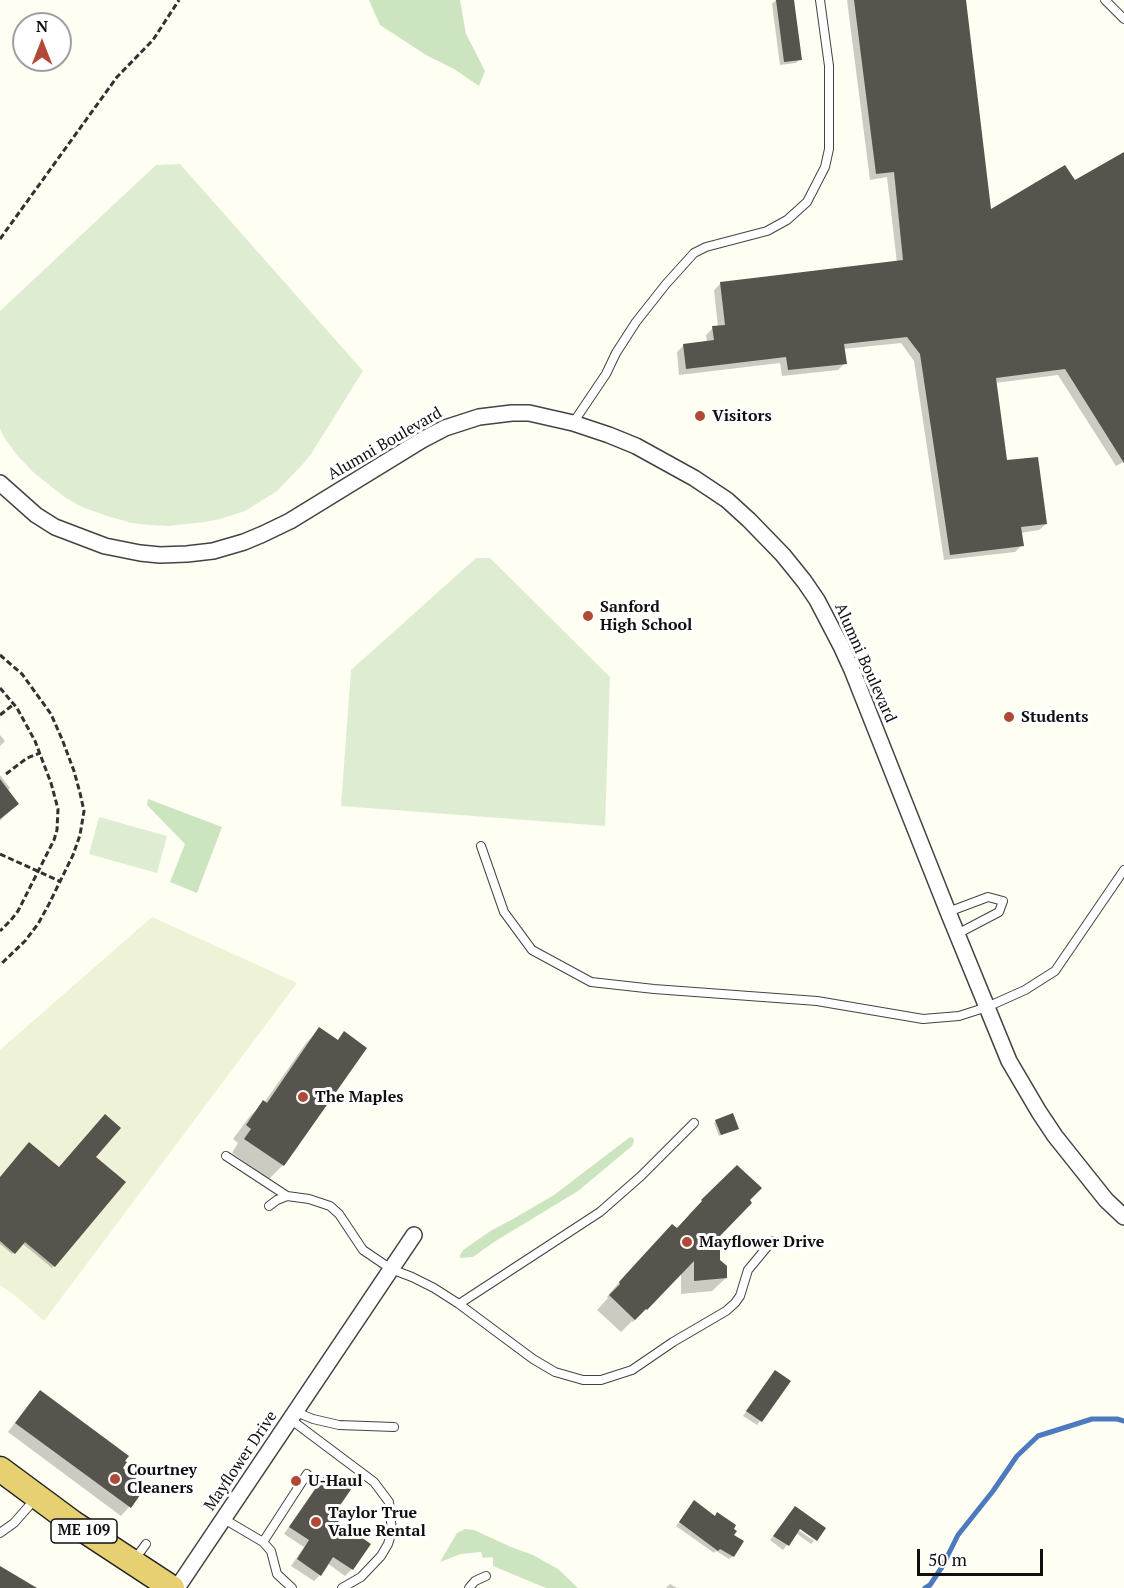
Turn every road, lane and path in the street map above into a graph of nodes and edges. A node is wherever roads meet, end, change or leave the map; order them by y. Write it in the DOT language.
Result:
graph roads {
  1 [pos="179,0"];
  2 [pos="819,0"];
  3 [pos="1105,0"];
  4 [pos="1124,19"];
  5 [pos="0,239"];
  6 [pos="573,423"];
  7 [pos="0,483"];
  8 [pos="0,655"];
  9 [pos="0,688"];
  10 [pos="14,704"];
  11 [pos="0,715"];
  12 [pos="40,752"];
  13 [pos="6,774"];
  14 [pos="481,846"];
  15 [pos="0,854"];
  16 [pos="1124,870"];
  17 [pos="38,871"];
  18 [pos="59,881"];
  19 [pos="948,912"];
  20 [pos="0,931"];
  21 [pos="957,934"];
  22 [pos="0,965"];
  23 [pos="987,1007"];
  24 [pos="693,1123"];
  25 [pos="226,1156"];
  26 [pos="287,1196"];
  27 [pos="269,1206"];
  28 [pos="1124,1217"];
  29 [pos="414,1235"];
  30 [pos="772,1241"];
  31 [pos="391,1269"];
  32 [pos="459,1304"];
  33 [pos="293,1416"];
  34 [pos="394,1426"];
  35 [pos="0,1469"];
  36 [pos="307,1474"];
  37 [pos="37,1497"];
  38 [pos="224,1519"];
  39 [pos="0,1533"];
  40 [pos="263,1542"];
  41 [pos="175,1588"];
  42 [pos="292,1588"];
  43 [pos="342,1588"];
  44 [pos="469,1588"];
  45 [pos="479,1588"];
  1 -- 5 [label="path"];
  2 -- 6 [label="lane"];
  3 -- 4 [label="lane"];
  6 -- 7 [label="street, Alumni Boulevard"];
  6 -- 19 [label="street, Alumni Boulevard"];
  8 -- 18 [label="path"];
  9 -- 10 [label="path"];
  10 -- 11 [label="path"];
  10 -- 12 [label="path"];
  12 -- 13 [label="path"];
  12 -- 17 [label="path"];
  14 -- 23 [label="lane"];
  15 -- 17 [label="path"];
  16 -- 23 [label="lane"];
  17 -- 18 [label="path"];
  17 -- 20 [label="path"];
  18 -- 22 [label="path"];
  19 -- 21 [label="street, Alumni Boulevard"];
  19 -- 21 [label="lane"];
  21 -- 23 [label="street, Alumni Boulevard"];
  23 -- 28 [label="street, Alumni Boulevard"];
  24 -- 32 [label="lane"];
  25 -- 26 [label="lane"];
  26 -- 27 [label="lane"];
  26 -- 31 [label="lane"];
  29 -- 31 [label="street, Mayflower Drive"];
  30 -- 32 [label="lane"];
  31 -- 32 [label="lane"];
  31 -- 33 [label="street, Mayflower Drive"];
  33 -- 34 [label="lane"];
  33 -- 38 [label="street, Mayflower Drive"];
  33 -- 43 [label="lane"];
  35 -- 37 [label="highway, ME 109"];
  36 -- 40 [label="lane"];
  37 -- 39 [label="lane"];
  37 -- 41 [label="highway, ME 109"];
  38 -- 40 [label="lane"];
  38 -- 41 [label="street, Mayflower Drive"];
  40 -- 42 [label="lane"];
  44 -- 45 [label="lane"];
}
